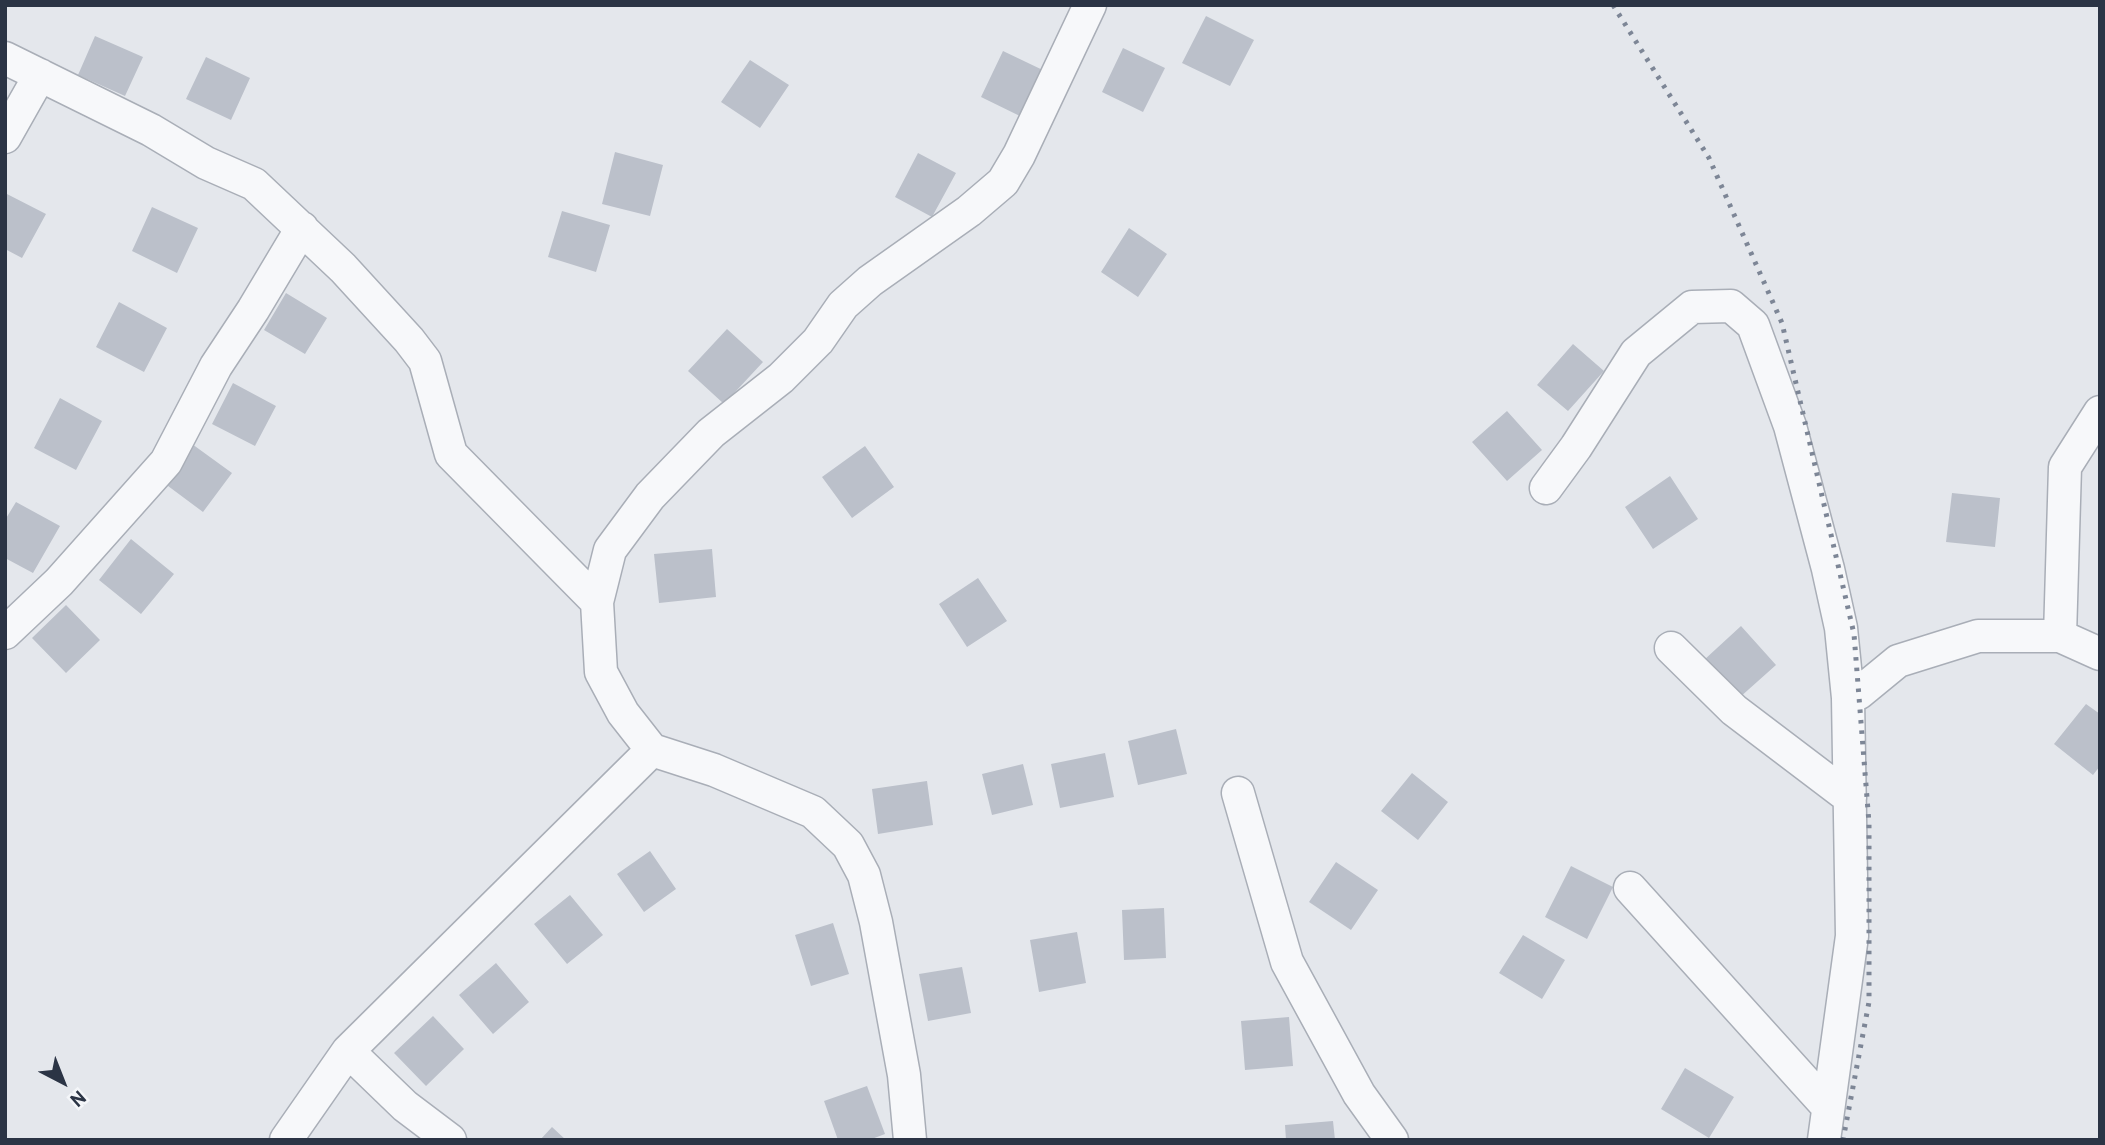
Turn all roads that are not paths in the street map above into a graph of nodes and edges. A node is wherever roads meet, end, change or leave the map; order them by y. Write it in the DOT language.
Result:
graph roads {
  1 [pos="1090,5"];
  2 [pos="5,58"];
  3 [pos="40,75"];
  4 [pos="5,137"];
  5 [pos="302,228"];
  6 [pos="2100,412"];
  7 [pos="1546,488"];
  8 [pos="597,602"];
  9 [pos="5,633"];
  10 [pos="2060,636"];
  11 [pos="1671,648"];
  12 [pos="2100,654"];
  13 [pos="1848,698"];
  14 [pos="652,750"];
  15 [pos="1238,793"];
  16 [pos="1850,798"];
  17 [pos="1630,888"];
  18 [pos="348,1051"];
  19 [pos="1828,1106"];
  20 [pos="286,1140"];
  21 [pos="450,1140"];
  22 [pos="910,1140"];
  23 [pos="1392,1140"];
  24 [pos="1824,1140"];
  1 -- 8 [label="lane"];
  2 -- 3 [label="lane"];
  3 -- 4 [label="lane"];
  3 -- 5 [label="lane"];
  5 -- 8 [label="lane"];
  5 -- 9 [label="lane"];
  6 -- 10 [label="lane"];
  7 -- 13 [label="lane"];
  8 -- 14 [label="lane"];
  10 -- 12 [label="lane"];
  10 -- 13 [label="lane"];
  11 -- 16 [label="lane"];
  13 -- 16 [label="lane"];
  14 -- 18 [label="lane"];
  14 -- 22 [label="lane"];
  15 -- 23 [label="lane"];
  16 -- 19 [label="lane"];
  17 -- 19 [label="lane"];
  18 -- 20 [label="lane"];
  18 -- 21 [label="lane"];
  19 -- 24 [label="lane"];
}
